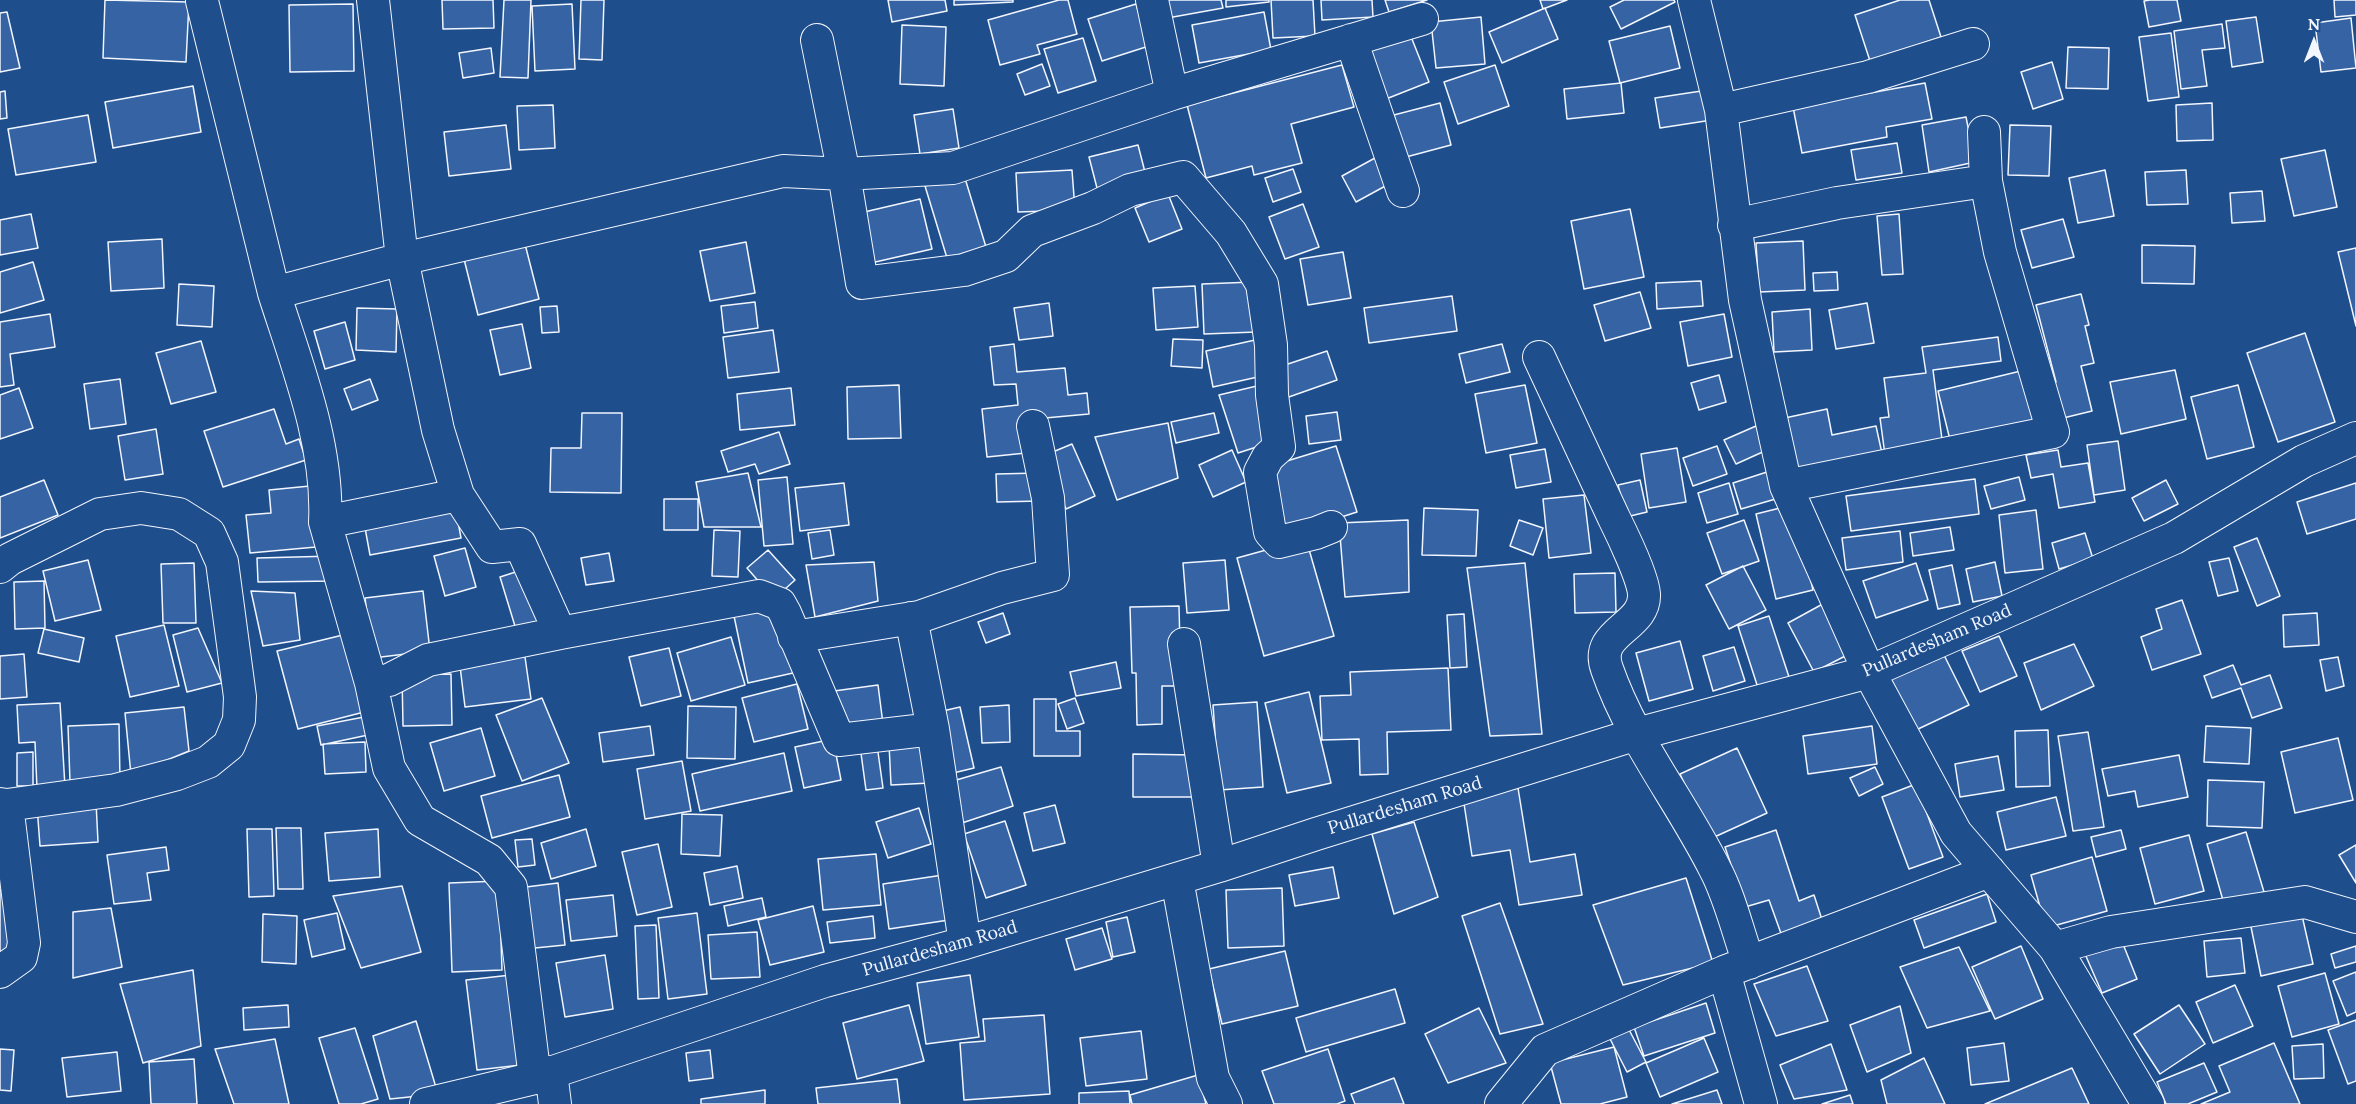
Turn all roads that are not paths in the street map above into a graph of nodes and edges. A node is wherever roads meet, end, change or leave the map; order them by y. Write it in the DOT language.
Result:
graph roads {
  1 [pos="203,0"];
  2 [pos="373,0"];
  3 [pos="1152,0"];
  4 [pos="1694,0"];
  5 [pos="1422,19"];
  6 [pos="817,40"];
  7 [pos="1351,40"];
  8 [pos="1973,44"];
  9 [pos="1172,94"];
  10 [pos="1721,110"];
  11 [pos="1984,132"];
  12 [pos="844,174"];
  13 [pos="1986,180"];
  14 [pos="1403,191"];
  15 [pos="1734,225"];
  16 [pos="402,259"];
  17 [pos="274,293"];
  18 [pos="1539,357"];
  19 [pos="1033,426"];
  20 [pos="2356,438"];
  21 [pos="1786,486"];
  22 [pos="458,495"];
  23 [pos="325,522"];
  24 [pos="1331,527"];
  25 [pos="0,567"];
  26 [pos="911,618"];
  27 [pos="560,633"];
  28 [pos="794,636"];
  29 [pos="1184,644"];
  30 [pos="1869,672"];
  31 [pos="371,683"];
  32 [pos="933,729"];
  33 [pos="1637,735"];
  34 [pos="3,804"];
  35 [pos="1219,866"];
  36 [pos="1989,871"];
  37 [pos="1177,879"];
  38 [pos="2356,917"];
  39 [pos="965,944"];
  40 [pos="2055,948"];
  41 [pos="1736,968"];
  42 [pos="0,972"];
  43 [pos="543,1075"];
  44 [pos="426,1104"];
  45 [pos="555,1104"];
  46 [pos="1226,1104"];
  47 [pos="1501,1104"];
  48 [pos="1761,1104"];
  49 [pos="2148,1104"];
  1 -- 17 [label="street"];
  2 -- 16 [label="street"];
  3 -- 9 [label="street"];
  4 -- 10 [label="street"];
  5 -- 7 [label="street"];
  6 -- 12 [label="street"];
  7 -- 9 [label="street"];
  7 -- 14 [label="street"];
  8 -- 10 [label="street"];
  9 -- 12 [label="street"];
  10 -- 15 [label="street"];
  11 -- 13 [label="street"];
  12 -- 16 [label="street"];
  12 -- 24 [label="street"];
  13 -- 15 [label="street"];
  13 -- 21 [label="street"];
  15 -- 21 [label="street"];
  16 -- 17 [label="street"];
  16 -- 22 [label="street"];
  17 -- 23 [label="street"];
  18 -- 33 [label="street"];
  19 -- 26 [label="street"];
  20 -- 30 [label="street, Pullardesham Road"];
  21 -- 30 [label="street"];
  22 -- 23 [label="street"];
  22 -- 27 [label="street"];
  23 -- 31 [label="street"];
  25 -- 34 [label="street"];
  26 -- 28 [label="street"];
  26 -- 32 [label="street"];
  27 -- 28 [label="street"];
  27 -- 31 [label="street"];
  28 -- 32 [label="street"];
  29 -- 35 [label="street"];
  30 -- 33 [label="street, Pullardesham Road"];
  30 -- 36 [label="street"];
  31 -- 43 [label="street"];
  32 -- 39 [label="street"];
  33 -- 35 [label="street, Pullardesham Road"];
  33 -- 41 [label="street"];
  34 -- 42 [label="street"];
  35 -- 37 [label="street, Pullardesham Road"];
  36 -- 40 [label="street"];
  36 -- 41 [label="street"];
  37 -- 39 [label="street, Pullardesham Road"];
  37 -- 46 [label="street"];
  38 -- 40 [label="street"];
  39 -- 43 [label="street, Pullardesham Road"];
  40 -- 49 [label="street"];
  41 -- 47 [label="street"];
  41 -- 48 [label="street"];
  43 -- 44 [label="street, Pullardesham Road"];
  43 -- 45 [label="street"];
}
